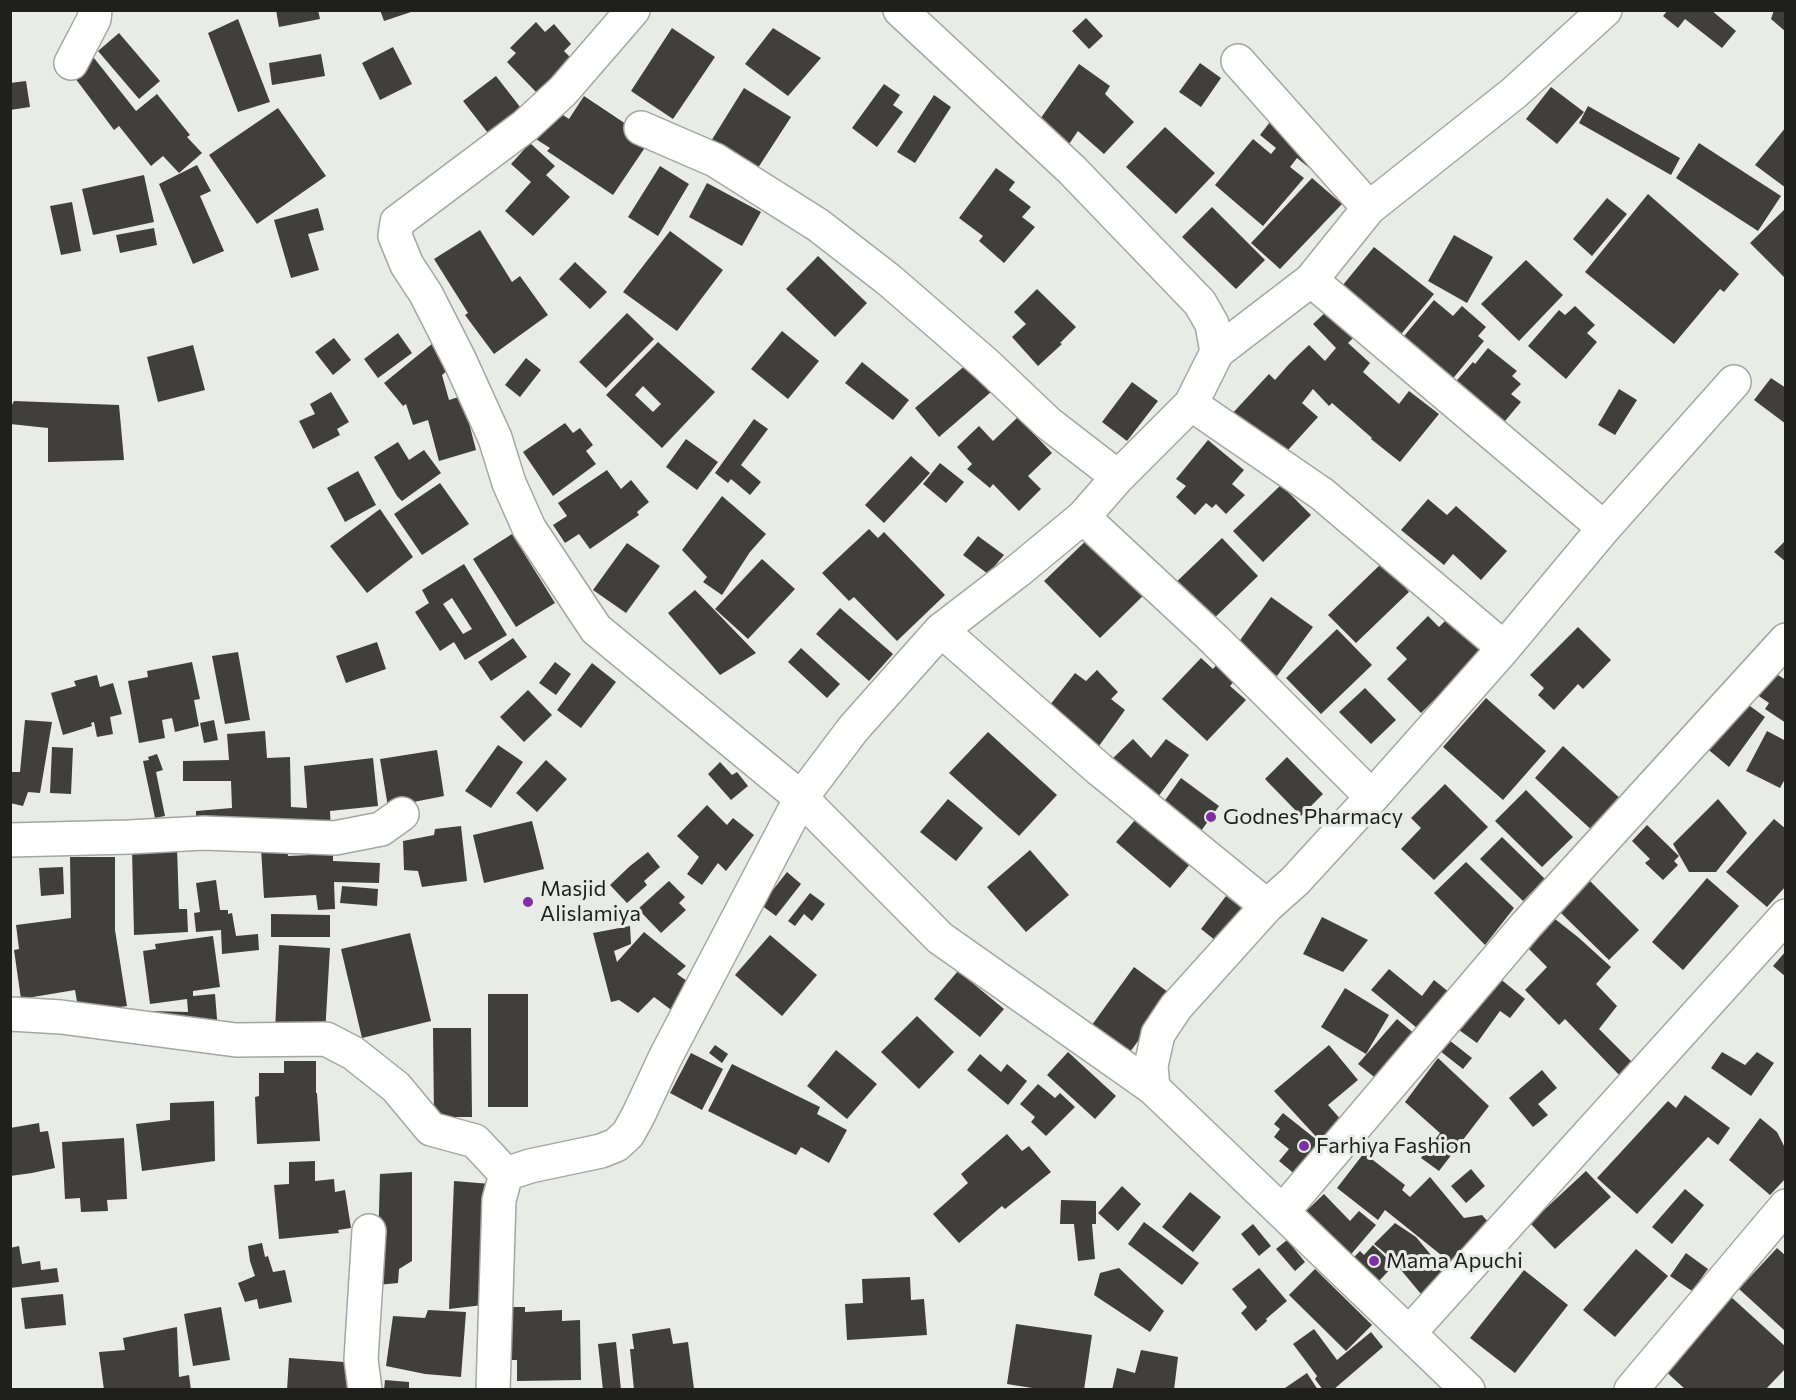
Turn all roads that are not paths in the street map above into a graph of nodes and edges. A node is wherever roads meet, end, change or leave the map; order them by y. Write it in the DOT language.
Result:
graph roads {
  1 [pos="95,10"];
  2 [pos="633,10"];
  3 [pos="900,10"];
  4 [pos="1605,10"];
  5 [pos="1238,61"];
  6 [pos="71,63"];
  7 [pos="641,129"];
  8 [pos="1369,208"];
  9 [pos="1311,280"];
  10 [pos="1217,352"];
  11 [pos="1734,382"];
  12 [pos="1191,404"];
  13 [pos="1119,477"];
  14 [pos="1083,517"];
  15 [pos="1604,528"];
  16 [pos="941,630"];
  17 [pos="1785,640"];
  18 [pos="1504,648"];
  19 [pos="1372,796"];
  20 [pos="801,798"];
  21 [pos="402,814"];
  22 [pos="10,840"];
  23 [pos="1267,906"];
  24 [pos="1785,916"];
  25 [pos="10,1014"];
  26 [pos="1153,1088"];
  27 [pos="506,1174"];
  28 [pos="1785,1206"];
  29 [pos="1283,1211"];
  30 [pos="369,1231"];
  31 [pos="1410,1332"];
  32 [pos="365,1389"];
  33 [pos="493,1389"];
  34 [pos="1468,1389"];
  35 [pos="1631,1389"];
  1 -- 6 [label="street"];
  2 -- 20 [label="street"];
  3 -- 10 [label="street"];
  4 -- 8 [label="street"];
  5 -- 8 [label="street"];
  7 -- 13 [label="street"];
  8 -- 9 [label="street"];
  9 -- 10 [label="street"];
  9 -- 15 [label="street"];
  10 -- 12 [label="street"];
  11 -- 15 [label="street"];
  12 -- 13 [label="street"];
  12 -- 18 [label="street"];
  13 -- 14 [label="street"];
  14 -- 16 [label="street"];
  14 -- 19 [label="street"];
  15 -- 18 [label="street"];
  16 -- 20 [label="street"];
  16 -- 23 [label="street"];
  17 -- 29 [label="street"];
  18 -- 19 [label="street"];
  19 -- 23 [label="street"];
  20 -- 26 [label="street"];
  20 -- 27 [label="street"];
  21 -- 22 [label="street"];
  23 -- 26 [label="street"];
  24 -- 31 [label="street"];
  25 -- 27 [label="street"];
  26 -- 29 [label="street"];
  27 -- 33 [label="street"];
  28 -- 35 [label="street"];
  29 -- 31 [label="street"];
  30 -- 32 [label="street"];
  31 -- 34 [label="street"];
}
